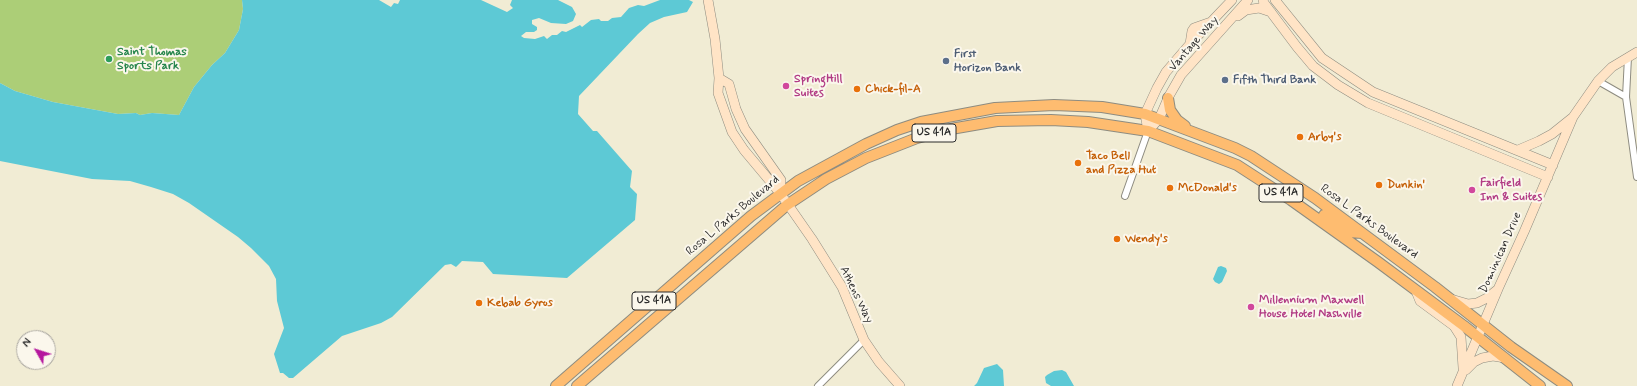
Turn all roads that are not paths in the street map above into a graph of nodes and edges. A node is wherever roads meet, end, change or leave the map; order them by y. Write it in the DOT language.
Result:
graph roads {
  1 [pos="708,0"];
  2 [pos="1248,0"];
  3 [pos="1263,0"];
  4 [pos="1231,1"];
  5 [pos="1278,1"];
  6 [pos="1270,12"];
  7 [pos="1227,23"];
  8 [pos="1637,52"];
  9 [pos="1628,57"];
  10 [pos="1322,58"];
  11 [pos="1313,66"];
  12 [pos="1598,81"];
  13 [pos="1626,97"];
  14 [pos="1168,98"];
  15 [pos="1145,114"];
  16 [pos="1573,117"];
  17 [pos="1159,119"];
  18 [pos="1148,131"];
  19 [pos="1472,131"];
  20 [pos="1195,132"];
  21 [pos="1473,146"];
  22 [pos="1518,150"];
  23 [pos="1553,165"];
  24 [pos="1548,177"];
  25 [pos="1637,177"];
  26 [pos="780,193"];
  27 [pos="1124,196"];
  28 [pos="1289,198"];
  29 [pos="787,205"];
  30 [pos="1362,233"];
  31 [pos="1498,289"];
  32 [pos="1416,291"];
  33 [pos="1450,299"];
  34 [pos="1484,325"];
  35 [pos="1479,337"];
  36 [pos="864,340"];
  37 [pos="1505,358"];
  38 [pos="1463,372"];
  39 [pos="556,386"];
  40 [pos="577,386"];
  41 [pos="818,386"];
  42 [pos="900,386"];
  43 [pos="1457,386"];
  44 [pos="1540,386"];
  45 [pos="1567,386"];
  1 -- 26 [label="street, Athens Way"];
  2 -- 7 [label="street, Vantage Way"];
  3 -- 6 [label="street"];
  4 -- 15 [label="street, Vantage Way"];
  5 -- 10 [label="street"];
  6 -- 7 [label="street"];
  6 -- 11 [label="street"];
  7 -- 14 [label="street, Vantage Way"];
  8 -- 9 [label="street, Dominican Drive"];
  9 -- 12 [label="street, Dominican Drive"];
  9 -- 13 [label="street"];
  10 -- 11 [label="street"];
  10 -- 19 [label="street"];
  11 -- 21 [label="street"];
  12 -- 13 [label="street"];
  12 -- 16 [label="street, Dominican Drive"];
  13 -- 25 [label="street"];
  14 -- 17 [label="street, Vantage Way"];
  14 -- 20 [label="main road"];
  15 -- 17 [label="main road, Rosa L Parks Boulevard / US 41A"];
  15 -- 18 [label="street"];
  15 -- 26 [label="main road, Rosa L Parks Boulevard / US 41A"];
  16 -- 22 [label="street"];
  16 -- 23 [label="street, Dominican Drive"];
  17 -- 18 [label="street, Vantage Way"];
  17 -- 20 [label="main road, Rosa L Parks Boulevard / US 41A"];
  18 -- 27 [label="street"];
  18 -- 28 [label="main road, US 41A"];
  18 -- 29 [label="main road, US 41A"];
  19 -- 21 [label="street"];
  19 -- 22 [label="street"];
  20 -- 30 [label="main road, Rosa L Parks Boulevard / US 41A"];
  21 -- 24 [label="street"];
  22 -- 23 [label="street"];
  23 -- 24 [label="street, Dominican Drive"];
  24 -- 31 [label="street, Dominican Drive"];
  26 -- 29 [label="street, Athens Way"];
  26 -- 39 [label="main road, Rosa L Parks Boulevard / US 41A"];
  28 -- 30 [label="main road"];
  28 -- 32 [label="main road, US 41A"];
  29 -- 36 [label="street, Athens Way"];
  29 -- 40 [label="main road, US 41A"];
  30 -- 33 [label="main road, Rosa L Parks Boulevard / US 41A"];
  31 -- 33 [label="street"];
  31 -- 34 [label="street, Dominican Drive"];
  32 -- 35 [label="main road, US 41A"];
  32 -- 38 [label="street"];
  33 -- 34 [label="main road, Rosa L Parks Boulevard / US 41A"];
  34 -- 35 [label="street, Dominican Drive"];
  34 -- 45 [label="main road, Rosa L Parks Boulevard / US 41A"];
  35 -- 37 [label="main road, US 41A"];
  35 -- 38 [label="street, Dominican Drive"];
  36 -- 41 [label="street"];
  36 -- 42 [label="street, Athens Way"];
  37 -- 38 [label="street"];
  37 -- 44 [label="main road, US 41A"];
  38 -- 43 [label="street, Dominican Drive"];
}
